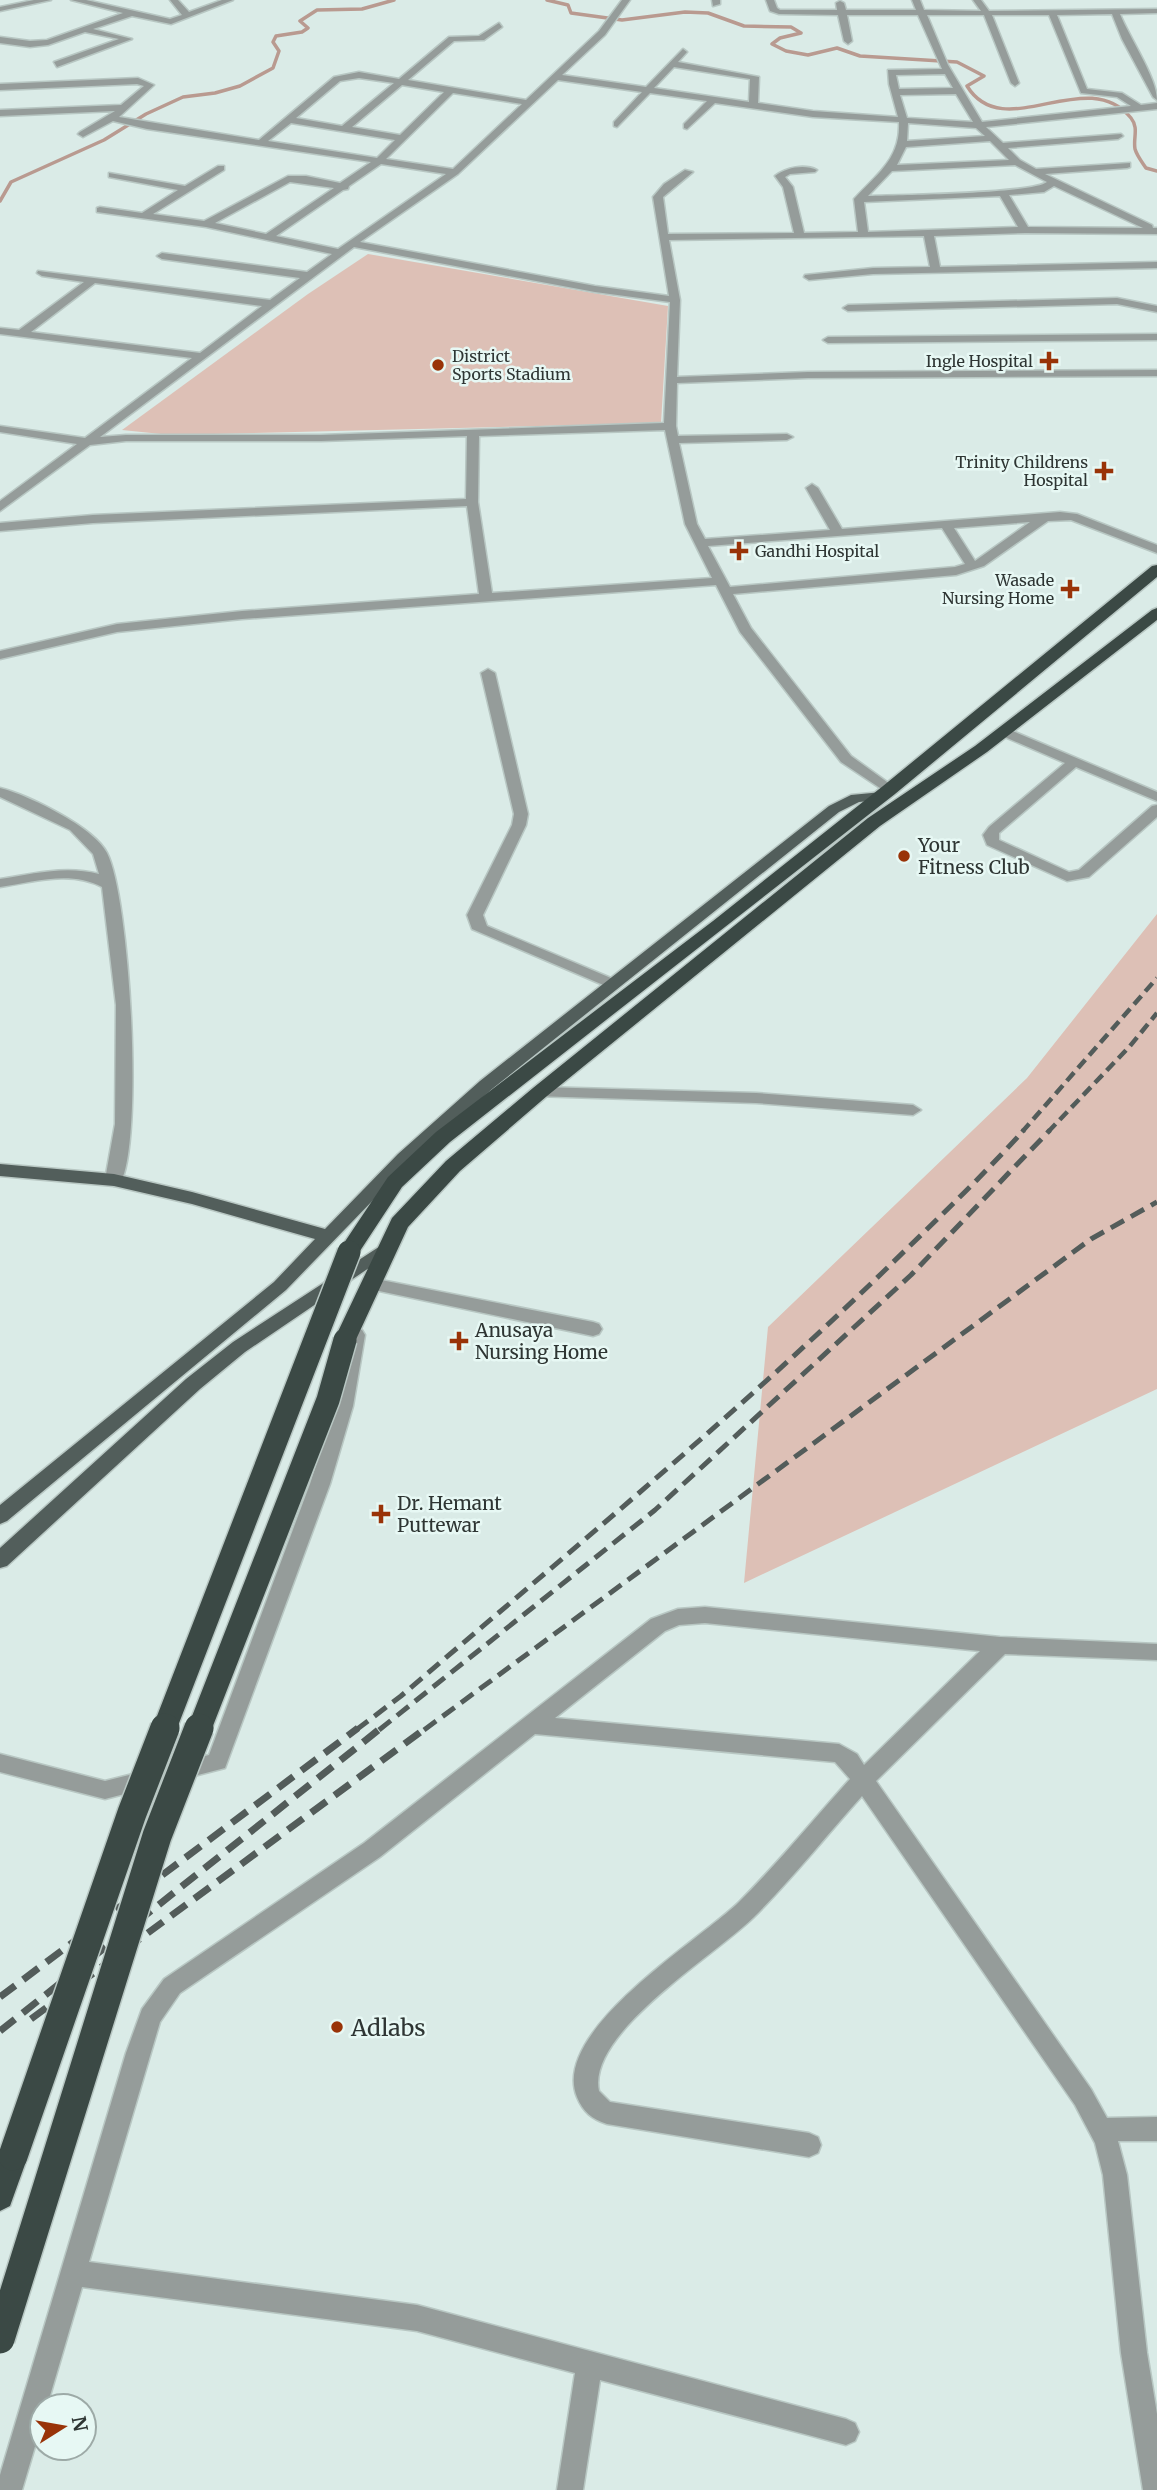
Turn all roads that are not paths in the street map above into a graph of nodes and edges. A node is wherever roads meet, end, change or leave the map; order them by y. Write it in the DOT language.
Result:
graph roads {
  1 [pos="47,0"];
  2 [pos="75,0"];
  3 [pos="174,0"];
  4 [pos="229,0"];
  5 [pos="626,0"];
  6 [pos="770,0"];
  7 [pos="839,0"];
  8 [pos="916,0"];
  9 [pos="977,0"];
  10 [pos="1071,0"];
  11 [pos="1133,0"];
  12 [pos="0,7"];
  13 [pos="1140,11"];
  14 [pos="1157,11"];
  15 [pos="844,12"];
  16 [pos="1052,12"];
  17 [pos="1079,12"];
  18 [pos="1115,12"];
  19 [pos="923,13"];
  20 [pos="987,13"];
  21 [pos="130,14"];
  22 [pos="188,17"];
  23 [pos="499,25"];
  24 [pos="86,30"];
  25 [pos="0,40"];
  26 [pos="848,41"];
  27 [pos="30,44"];
  28 [pos="683,52"];
  29 [pos="69,60"];
  30 [pos="57,64"];
  31 [pos="673,64"];
  32 [pos="946,68"];
  33 [pos="1142,68"];
  34 [pos="1157,71"];
  35 [pos="557,77"];
  36 [pos="401,82"];
  37 [pos="1015,83"];
  38 [pos="0,87"];
  39 [pos="451,90"];
  40 [pos="649,90"];
  41 [pos="960,91"];
  42 [pos="895,92"];
  43 [pos="1157,97"];
  44 [pos="714,99"];
  45 [pos="530,103"];
  46 [pos="753,105"];
  47 [pos="1157,106"];
  48 [pos="123,108"];
  49 [pos="1136,108"];
  50 [pos="0,113"];
  51 [pos="111,118"];
  52 [pos="291,120"];
  53 [pos="903,121"];
  54 [pos="617,124"];
  55 [pos="979,125"];
  56 [pos="687,126"];
  57 [pos="344,129"];
  58 [pos="83,134"];
  59 [pos="1118,136"];
  60 [pos="401,138"];
  61 [pos="992,138"];
  62 [pos="261,143"];
  63 [pos="903,144"];
  64 [pos="1000,146"];
  65 [pos="379,161"];
  66 [pos="1017,162"];
  67 [pos="1127,165"];
  68 [pos="892,167"];
  69 [pos="221,168"];
  70 [pos="812,170"];
  71 [pos="454,172"];
  72 [pos="688,172"];
  73 [pos="1033,172"];
  74 [pos="112,175"];
  75 [pos="1053,183"];
  76 [pos="345,187"];
  77 [pos="186,189"];
  78 [pos="1003,193"];
  79 [pos="859,199"];
  80 [pos="100,210"];
  81 [pos="143,216"];
  82 [pos="206,224"];
  83 [pos="1024,230"];
  84 [pos="1156,231"];
  85 [pos="928,233"];
  86 [pos="863,235"];
  87 [pos="269,236"];
  88 [pos="800,236"];
  89 [pos="665,237"];
  90 [pos="353,244"];
  91 [pos="341,254"];
  92 [pos="162,256"];
  93 [pos="1157,265"];
  94 [pos="936,270"];
  95 [pos="42,273"];
  96 [pos="311,276"];
  97 [pos="809,277"];
  98 [pos="93,280"];
  99 [pos="675,300"];
  100 [pos="273,304"];
  101 [pos="848,308"];
  102 [pos="1157,309"];
  103 [pos="0,331"];
  104 [pos="22,333"];
  105 [pos="1157,337"];
  106 [pos="828,340"];
  107 [pos="201,356"];
  108 [pos="1157,373"];
  109 [pos="672,380"];
  110 [pos="670,426"];
  111 [pos="0,429"];
  112 [pos="473,433"];
  113 [pos="787,437"];
  114 [pos="673,440"];
  115 [pos="88,442"];
  116 [pos="812,488"];
  117 [pos="472,502"];
  118 [pos="0,507"];
  119 [pos="1045,517"];
  120 [pos="946,525"];
  121 [pos="0,527"];
  122 [pos="838,533"];
  123 [pos="701,543"];
  124 [pos="1157,549"];
  125 [pos="972,566"];
  126 [pos="1157,569"];
  127 [pos="722,586"];
  128 [pos="485,598"];
  129 [pos="1157,613"];
  130 [pos="0,654"];
  131 [pos="488,673"];
  132 [pos="1003,731"];
  133 [pos="1073,763"];
  134 [pos="0,792"];
  135 [pos="1157,797"];
  136 [pos="878,798"];
  137 [pos="1157,809"];
  138 [pos="0,883"];
  139 [pos="109,885"];
  140 [pos="613,984"];
  141 [pos="540,1092"];
  142 [pos="913,1110"];
  143 [pos="0,1170"];
  144 [pos="114,1180"];
  145 [pos="327,1236"];
  146 [pos="388,1247"];
  147 [pos="371,1284"];
  148 [pos="360,1307"];
  149 [pos="593,1329"];
  150 [pos="0,1516"];
  151 [pos="0,1560"];
  152 [pos="1000,1645"];
  153 [pos="1157,1652"];
  154 [pos="532,1725"];
  155 [pos="0,1763"];
  156 [pos="862,1783"];
  157 [pos="1157,2129"];
  158 [pos="1102,2130"];
  159 [pos="809,2145"];
  160 [pos="0,2196"];
  161 [pos="75,2273"];
  162 [pos="0,2339"];
  163 [pos="590,2364"];
  164 [pos="846,2432"];
  165 [pos="9,2490"];
  166 [pos="570,2490"];
  167 [pos="1157,2490"];
  1 -- 12 [label="street"];
  2 -- 21 [label="street"];
  3 -- 22 [label="street"];
  4 -- 22 [label="street"];
  5 -- 35 [label="street"];
  6 -- 15 [label="street"];
  7 -- 15 [label="street"];
  8 -- 19 [label="street"];
  9 -- 20 [label="street"];
  10 -- 17 [label="street"];
  11 -- 13 [label="street"];
  13 -- 14 [label="street"];
  13 -- 18 [label="street"];
  15 -- 19 [label="street"];
  15 -- 26 [label="street"];
  16 -- 17 [label="street"];
  16 -- 20 [label="street"];
  16 -- 49 [label="street"];
  17 -- 18 [label="street"];
  18 -- 33 [label="street"];
  19 -- 20 [label="street"];
  19 -- 32 [label="street"];
  20 -- 37 [label="street"];
  21 -- 22 [label="street"];
  21 -- 24 [label="street"];
  23 -- 36 [label="street"];
  24 -- 27 [label="street"];
  24 -- 29 [label="street"];
  25 -- 27 [label="street"];
  27 -- 29 [label="street"];
  28 -- 31 [label="street"];
  29 -- 30 [label="street"];
  31 -- 40 [label="street"];
  31 -- 46 [label="street"];
  32 -- 41 [label="street"];
  32 -- 42 [label="street"];
  33 -- 34 [label="street"];
  33 -- 43 [label="street"];
  35 -- 40 [label="street"];
  35 -- 45 [label="street"];
  36 -- 39 [label="street"];
  36 -- 52 [label="street"];
  36 -- 57 [label="street"];
  38 -- 48 [label="street"];
  39 -- 45 [label="street"];
  39 -- 60 [label="street"];
  40 -- 44 [label="street"];
  40 -- 54 [label="street"];
  41 -- 42 [label="street"];
  41 -- 55 [label="street"];
  42 -- 53 [label="street"];
  44 -- 46 [label="street"];
  44 -- 56 [label="street"];
  45 -- 71 [label="street"];
  46 -- 53 [label="street"];
  47 -- 49 [label="street"];
  48 -- 50 [label="street"];
  48 -- 51 [label="street"];
  49 -- 55 [label="street"];
  51 -- 58 [label="street"];
  51 -- 62 [label="street"];
  52 -- 57 [label="street"];
  52 -- 62 [label="street"];
  53 -- 55 [label="street"];
  53 -- 63 [label="street"];
  55 -- 61 [label="street"];
  57 -- 60 [label="street"];
  59 -- 64 [label="street"];
  60 -- 65 [label="street"];
  61 -- 63 [label="street"];
  61 -- 64 [label="street"];
  62 -- 65 [label="street"];
  63 -- 68 [label="street"];
  64 -- 66 [label="street"];
  65 -- 71 [label="street"];
  65 -- 76 [label="street"];
  66 -- 68 [label="street"];
  66 -- 73 [label="street"];
  67 -- 73 [label="street"];
  68 -- 79 [label="street"];
  69 -- 77 [label="street"];
  70 -- 88 [label="street"];
  71 -- 90 [label="street"];
  72 -- 89 [label="street"];
  73 -- 75 [label="street"];
  74 -- 77 [label="street"];
  75 -- 78 [label="street"];
  75 -- 84 [label="street"];
  76 -- 82 [label="street"];
  76 -- 87 [label="street"];
  77 -- 81 [label="street"];
  78 -- 79 [label="street"];
  78 -- 83 [label="street"];
  79 -- 86 [label="street"];
  80 -- 81 [label="street"];
  81 -- 82 [label="street"];
  82 -- 87 [label="street"];
  83 -- 84 [label="street"];
  83 -- 85 [label="street"];
  85 -- 86 [label="street"];
  85 -- 94 [label="street"];
  86 -- 88 [label="street"];
  87 -- 91 [label="street"];
  88 -- 89 [label="street"];
  89 -- 99 [label="street"];
  90 -- 91 [label="street"];
  90 -- 99 [label="street"];
  91 -- 96 [label="street"];
  92 -- 96 [label="street"];
  93 -- 94 [label="street"];
  94 -- 97 [label="street"];
  95 -- 98 [label="street"];
  96 -- 100 [label="street"];
  98 -- 100 [label="street"];
  98 -- 104 [label="street"];
  99 -- 109 [label="street"];
  100 -- 107 [label="street"];
  101 -- 102 [label="street"];
  103 -- 104 [label="street"];
  104 -- 107 [label="street"];
  105 -- 106 [label="street"];
  107 -- 115 [label="street"];
  108 -- 109 [label="street"];
  109 -- 110 [label="street"];
  110 -- 112 [label="street"];
  110 -- 114 [label="street"];
  111 -- 115 [label="street"];
  112 -- 115 [label="street"];
  112 -- 117 [label="street"];
  113 -- 114 [label="street"];
  114 -- 123 [label="street"];
  115 -- 118 [label="street"];
  116 -- 122 [label="street"];
  117 -- 121 [label="street"];
  117 -- 128 [label="street"];
  119 -- 120 [label="street"];
  119 -- 124 [label="street"];
  119 -- 125 [label="street"];
  120 -- 122 [label="street"];
  120 -- 125 [label="street"];
  122 -- 123 [label="street"];
  123 -- 127 [label="street"];
  125 -- 127 [label="street"];
  126 -- 136 [label="highway"];
  127 -- 128 [label="street"];
  127 -- 136 [label="street"];
  128 -- 130 [label="street"];
  129 -- 132 [label="highway"];
  131 -- 140 [label="street"];
  132 -- 133 [label="street"];
  132 -- 141 [label="highway"];
  133 -- 135 [label="street"];
  133 -- 137 [label="street"];
  134 -- 139 [label="street"];
  136 -- 140 [label="main road"];
  136 -- 160 [label="highway, bridge"];
  138 -- 139 [label="street"];
  139 -- 144 [label="street"];
  140 -- 145 [label="main road"];
  141 -- 142 [label="street"];
  141 -- 146 [label="highway"];
  143 -- 144 [label="main road"];
  144 -- 145 [label="main road"];
  145 -- 150 [label="main road"];
  146 -- 147 [label="highway"];
  146 -- 151 [label="main road"];
  147 -- 148 [label="highway"];
  147 -- 149 [label="street"];
  148 -- 155 [label="street"];
  148 -- 162 [label="highway, bridge"];
  152 -- 153 [label="street"];
  152 -- 154 [label="street"];
  152 -- 156 [label="street"];
  154 -- 156 [label="street"];
  154 -- 161 [label="street"];
  156 -- 158 [label="street"];
  156 -- 159 [label="street"];
  157 -- 158 [label="street"];
  158 -- 167 [label="street"];
  161 -- 163 [label="street"];
  161 -- 165 [label="street"];
  163 -- 164 [label="street"];
  163 -- 166 [label="street"];
}
